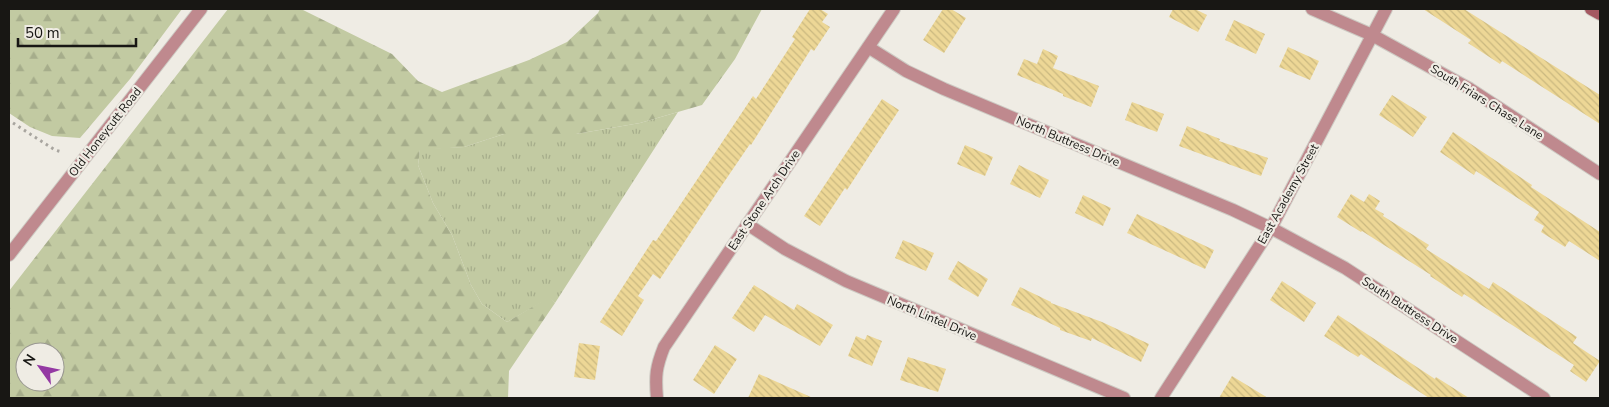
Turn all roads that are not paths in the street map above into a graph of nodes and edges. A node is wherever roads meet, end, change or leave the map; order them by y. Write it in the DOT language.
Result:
graph roads {
  1 [pos="201,9"];
  2 [pos="894,9"];
  3 [pos="1312,9"];
  4 [pos="1386,9"];
  5 [pos="1591,9"];
  6 [pos="1600,14"];
  7 [pos="1372,35"];
  8 [pos="868,47"];
  9 [pos="1600,174"];
  10 [pos="747,224"];
  11 [pos="1271,228"];
  12 [pos="9,255"];
  13 [pos="657,398"];
  14 [pos="1124,398"];
  15 [pos="1161,398"];
  16 [pos="1544,398"];
  1 -- 12 [label="street, Old Honeycutt Road"];
  2 -- 8 [label="street, East Stone Arch Drive"];
  3 -- 7 [label="street, South Friars Chase Lane"];
  4 -- 7 [label="street, East Academy Street"];
  5 -- 6 [label="street"];
  7 -- 9 [label="street, South Friars Chase Lane"];
  7 -- 11 [label="street, East Academy Street"];
  8 -- 10 [label="street, East Stone Arch Drive"];
  8 -- 11 [label="street, North Buttress Drive"];
  10 -- 13 [label="street, East Stone Arch Drive"];
  10 -- 14 [label="street, North Lintel Drive"];
  11 -- 15 [label="street, East Academy Street"];
  11 -- 16 [label="street, South Buttress Drive"];
}
